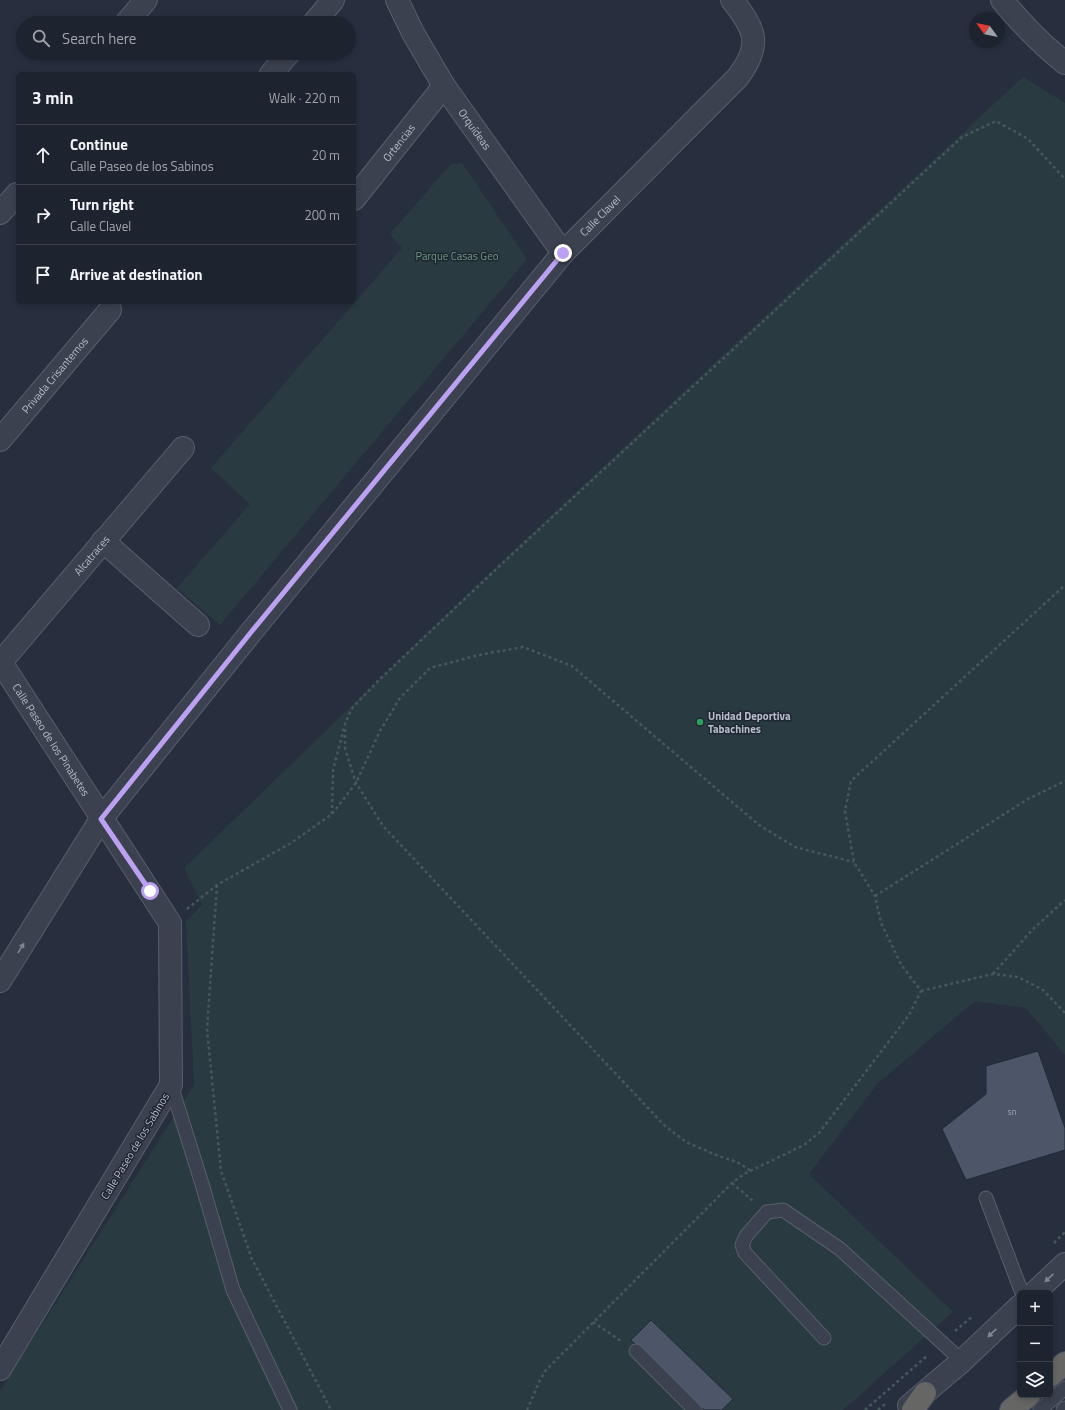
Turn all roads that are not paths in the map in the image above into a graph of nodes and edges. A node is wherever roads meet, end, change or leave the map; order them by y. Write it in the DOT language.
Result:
graph roads {
  1 [pos="146,0"];
  2 [pos="333,0"];
  3 [pos="397,0"];
  4 [pos="732,0"];
  5 [pos="1002,0"];
  6 [pos="132,16"];
  7 [pos="320,16"];
  8 [pos="283,60"];
  9 [pos="1065,63"];
  10 [pos="273,72"];
  11 [pos="444,86"];
  12 [pos="16,194"];
  13 [pos="356,196"];
  14 [pos="0,213"];
  15 [pos="563,253"];
  16 [pos="110,310"];
  17 [pos="0,440"];
  18 [pos="183,448"];
  19 [pos="103,541"];
  20 [pos="198,625"];
  21 [pos="0,662"];
  22 [pos="101,819"];
  23 [pos="0,981"];
  24 [pos="171,1085"];
  25 [pos="986,1198"];
  26 [pos="1065,1264"];
  27 [pos="1021,1290"];
  28 [pos="1037,1290"];
  29 [pos="1017,1309"];
  30 [pos="824,1338"];
  31 [pos="636,1351"];
  32 [pos="962,1361"];
  33 [pos="1065,1363"];
  34 [pos="0,1369"];
  35 [pos="1053,1373"];
  36 [pos="1065,1388"];
  37 [pos="1025,1398"];
  38 [pos="919,1401"];
  39 [pos="1065,1408"];
  40 [pos="290,1410"];
  41 [pos="696,1410"];
  42 [pos="904,1410"];
  43 [pos="1011,1410"];
  44 [pos="1040,1410"];
  45 [pos="1062,1410"];
  1 -- 6 [label="street"];
  2 -- 7 [label="street"];
  3 -- 11 [label="street, Orquídeas"];
  4 -- 15 [label="street, Calle Clavel"];
  5 -- 9 [label="street"];
  8 -- 10 [label="street"];
  11 -- 13 [label="street, Ortencias"];
  11 -- 15 [label="street, Orquídeas"];
  12 -- 14 [label="street"];
  15 -- 22 [label="street, Calle Clavel"];
  16 -- 17 [label="street, Privada Crisantemos"];
  18 -- 19 [label="street, Alcatraces"];
  19 -- 20 [label="street"];
  19 -- 21 [label="street, Alcatraces"];
  21 -- 22 [label="street, Calle Paseo de los Pinabetes"];
  23 -- 22 [label="street, Calle Clavel, one-way"];
  22 -- 24 [label="street, Calle Paseo de los Sabinos"];
  24 -- 34 [label="street, Calle Paseo de los Sabinos"];
  24 -- 40 [label="lane"];
  25 -- 27 [label="lane"];
  26 -- 28 [label="street, one-way"];
  29 -- 32 [label="street, one-way"];
  30 -- 32 [label="lane"];
  31 -- 41 [label="lane"];
  32 -- 38 [label="street"];
  33 -- 35 [label="highway"];
  36 -- 44 [label="lane"];
  37 -- 43 [label="highway"];
  38 -- 42 [label="street"];
  39 -- 45 [label="lane"];
}
